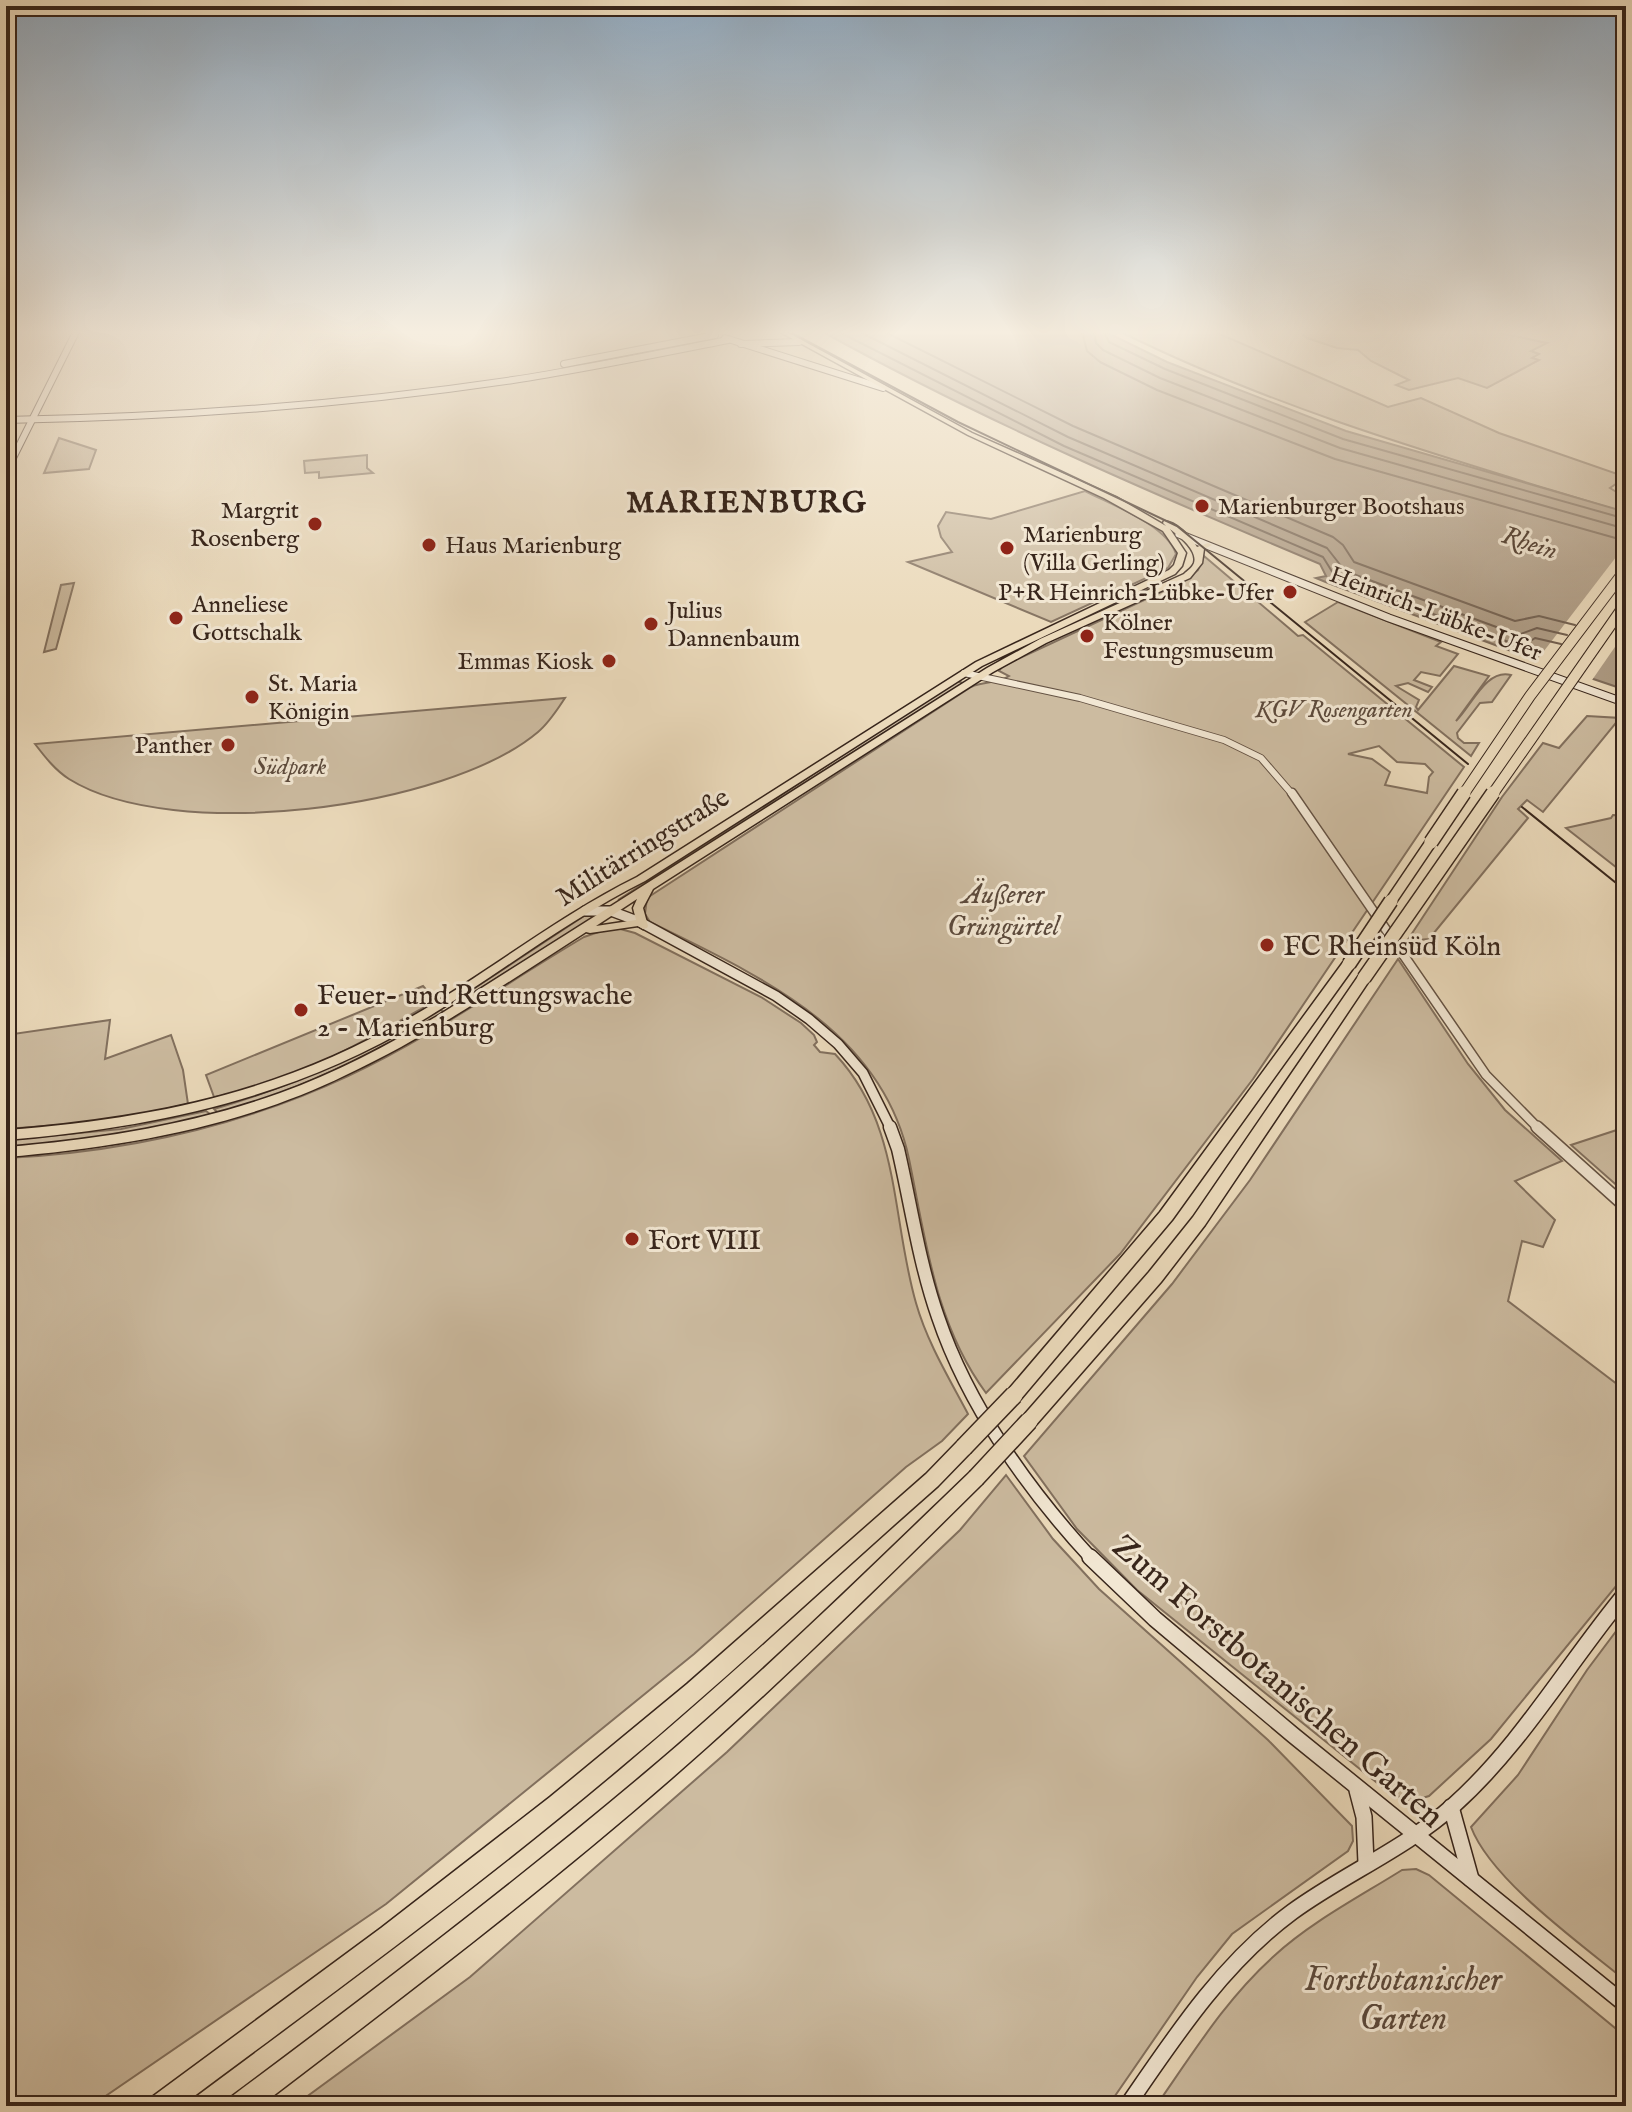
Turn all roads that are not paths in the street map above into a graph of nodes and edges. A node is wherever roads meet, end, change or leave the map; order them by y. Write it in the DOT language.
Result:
graph roads {
  1 [pos="26,431"];
  2 [pos="963,431"];
  3 [pos="6,472"];
  4 [pos="1166,526"];
  5 [pos="1184,536"];
  6 [pos="1208,545"];
  7 [pos="1234,554"];
  8 [pos="1198,558"];
  9 [pos="1626,569"];
  10 [pos="1626,603"];
  11 [pos="964,673"];
  12 [pos="982,676"];
  13 [pos="1626,703"];
  14 [pos="645,883"];
  15 [pos="613,910"];
  16 [pos="583,912"];
  17 [pos="640,924"];
  18 [pos="572,937"];
  19 [pos="6,1135"];
  20 [pos="6,1152"];
  21 [pos="1626,1207"];
  22 [pos="1626,1593"];
  23 [pos="1357,1790"];
  24 [pos="1451,1807"];
  25 [pos="1413,1834"];
  26 [pos="1366,1863"];
  27 [pos="1471,1879"];
  28 [pos="1626,2005"];
  29 [pos="161,2106"];
  30 [pos="240,2106"];
  31 [pos="1127,2106"];
  1 -- 3 [label="main road"];
  2 -- 4 [label="main road"];
  4 -- 5 [label="main road"];
  4 -- 7 [label="main road, Heinrich-Lübke-Ufer"];
  4 -- 11 [label="main road, Militärringstraße"];
  5 -- 6 [label="main road, Heinrich-Lübke-Ufer"];
  5 -- 8 [label="main road"];
  6 -- 7 [label="main road, Heinrich-Lübke-Ufer"];
  6 -- 8 [label="main road, Militärringstraße"];
  7 -- 13 [label="main road, Heinrich-Lübke-Ufer"];
  8 -- 12 [label="main road, Militärringstraße"];
  9 -- 29 [label="highway, bridge"];
  10 -- 30 [label="highway, bridge"];
  11 -- 12 [label="street"];
  11 -- 14 [label="main road, Militärringstraße"];
  12 -- 14 [label="main road, Militärringstraße"];
  12 -- 21 [label="street"];
  14 -- 15 [label="main road, Militärringstraße"];
  14 -- 16 [label="main road, Militärringstraße"];
  14 -- 17 [label="main road"];
  15 -- 16 [label="main road"];
  15 -- 17 [label="main road, Zum Forstbotanischen Garten"];
  15 -- 18 [label="main road, Militärringstraße"];
  16 -- 19 [label="main road, Militärringstraße"];
  17 -- 18 [label="main road"];
  17 -- 23 [label="main road, Zum Forstbotanischen Garten"];
  18 -- 20 [label="main road, Militärringstraße"];
  22 -- 24 [label="main road"];
  23 -- 25 [label="main road, Zum Forstbotanischen Garten"];
  23 -- 26 [label="main road"];
  24 -- 25 [label="main road"];
  24 -- 27 [label="main road"];
  25 -- 26 [label="main road"];
  25 -- 27 [label="main road, Zum Forstbotanischen Garten"];
  26 -- 31 [label="main road"];
  27 -- 28 [label="main road, Zum Forstbotanischen Garten"];
}
